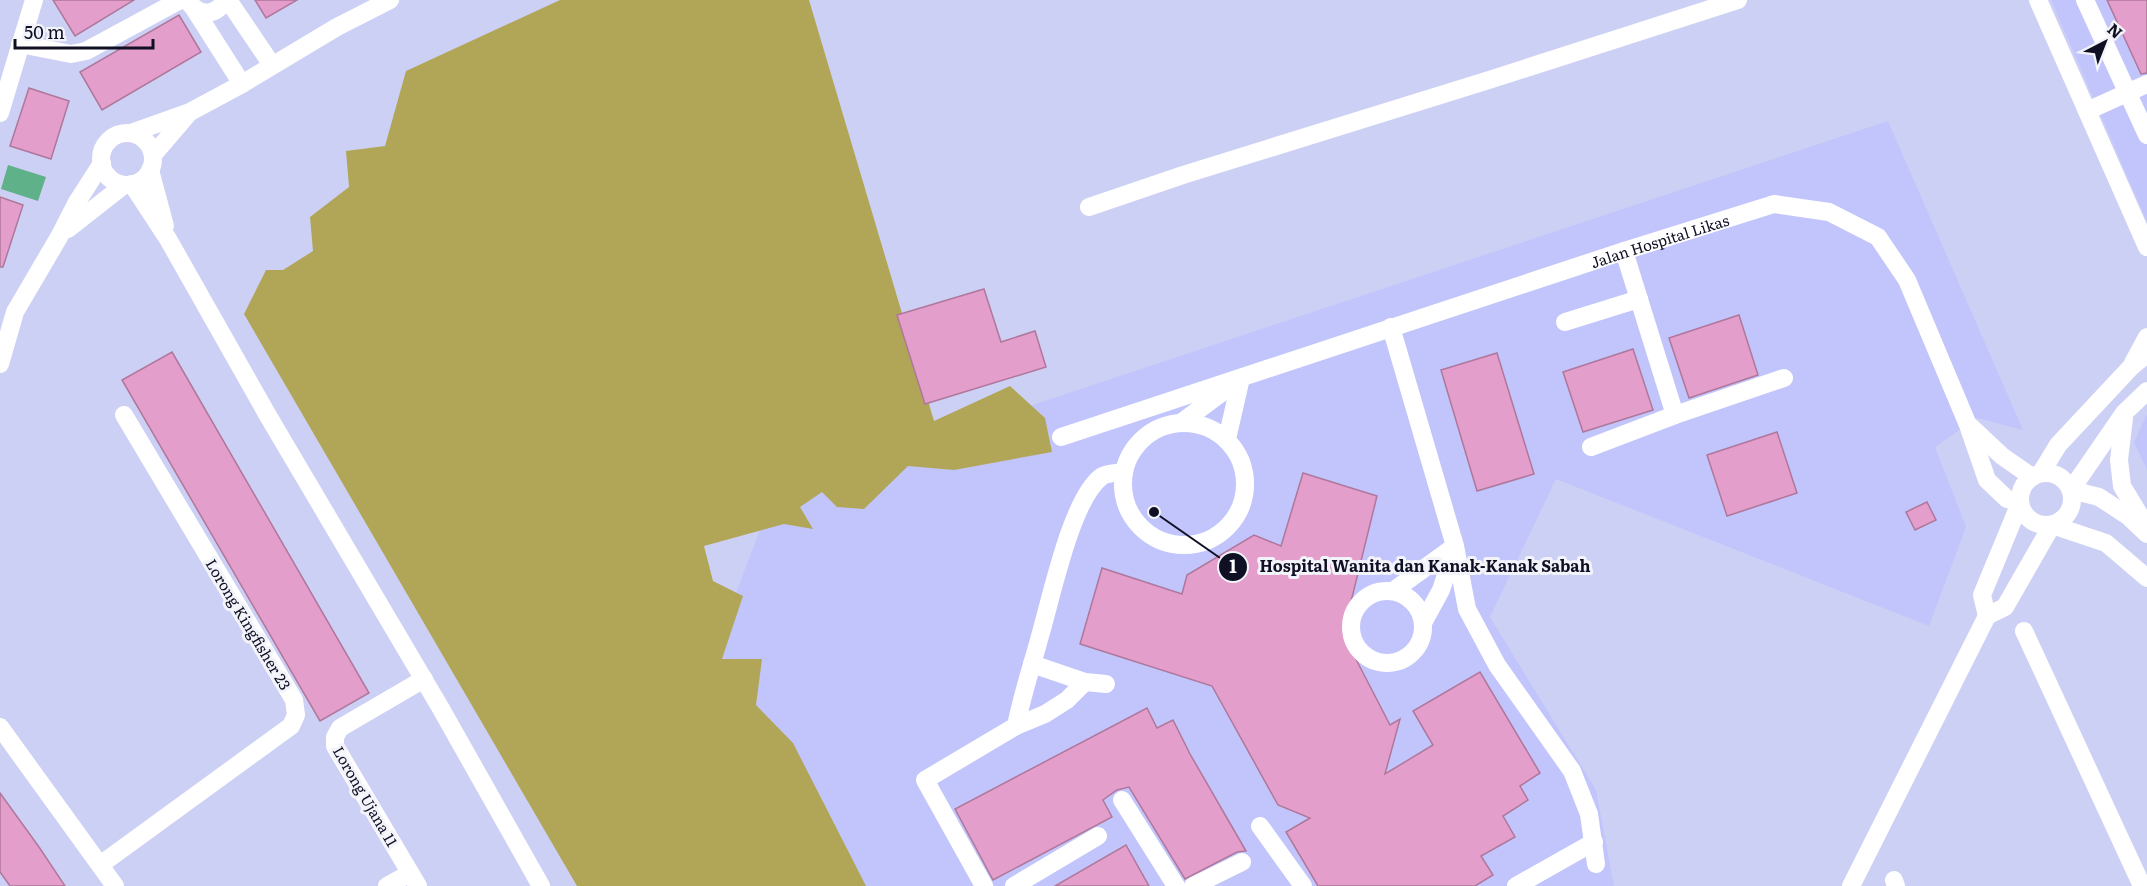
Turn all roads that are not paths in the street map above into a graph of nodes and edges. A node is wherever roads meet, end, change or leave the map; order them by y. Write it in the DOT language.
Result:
graph roads {
  1 [pos="34,0"];
  2 [pos="227,0"];
  3 [pos="390,0"];
  4 [pos="1738,0"];
  5 [pos="2038,0"];
  6 [pos="2085,0"];
  7 [pos="187,2"];
  8 [pos="20,44"];
  9 [pos="272,65"];
  10 [pos="242,84"];
  11 [pos="2147,84"];
  12 [pos="2128,93"];
  13 [pos="2087,111"];
  14 [pos="190,112"];
  15 [pos="0,113"];
  16 [pos="131,134"];
  17 [pos="2147,135"];
  18 [pos="102,163"];
  19 [pos="151,163"];
  20 [pos="128,184"];
  21 [pos="1089,207"];
  22 [pos="60,237"];
  23 [pos="168,239"];
  24 [pos="2147,247"];
  25 [pos="1624,251"];
  26 [pos="1639,299"];
  27 [pos="1565,322"];
  28 [pos="1391,327"];
  29 [pos="2147,337"];
  30 [pos="2147,354"];
  31 [pos="0,364"];
  32 [pos="2130,367"];
  33 [pos="1241,378"];
  34 [pos="1784,378"];
  35 [pos="2147,391"];
  36 [pos="2124,413"];
  37 [pos="124,415"];
  38 [pos="1676,415"];
  39 [pos="1182,422"];
  40 [pos="1968,425"];
  41 [pos="1061,437"];
  42 [pos="1227,439"];
  43 [pos="1591,447"];
  44 [pos="1123,472"];
  45 [pos="2036,475"];
  46 [pos="2071,490"];
  47 [pos="2020,503"];
  48 [pos="2052,525"];
  49 [pos="2147,527"];
  50 [pos="2147,534"];
  51 [pos="1455,546"];
  52 [pos="2147,578"];
  53 [pos="1393,591"];
  54 [pos="1987,616"];
  55 [pos="1423,623"];
  56 [pos="2024,631"];
  57 [pos="1032,664"];
  58 [pos="424,679"];
  59 [pos="1085,682"];
  60 [pos="1106,684"];
  61 [pos="1016,726"];
  62 [pos="0,727"];
  63 [pos="1122,800"];
  64 [pos="1260,826"];
  65 [pos="1098,837"];
  66 [pos="1594,842"];
  67 [pos="1242,862"];
  68 [pos="1596,864"];
  69 [pos="100,865"];
  70 [pos="414,879"];
  71 [pos="115,886"];
  72 [pos="387,886"];
  73 [pos="541,886"];
  74 [pos="984,886"];
  75 [pos="1014,886"];
  76 [pos="1176,886"];
  77 [pos="1193,886"];
  78 [pos="1303,886"];
  79 [pos="1516,886"];
  80 [pos="1851,886"];
  81 [pos="2142,886"];
  1 -- 8 [label="street"];
  2 -- 7 [label="street"];
  2 -- 9 [label="street"];
  3 -- 9 [label="street"];
  4 -- 21 [label="street"];
  5 -- 13 [label="street"];
  6 -- 12 [label="street"];
  7 -- 8 [label="street"];
  7 -- 10 [label="street"];
  8 -- 15 [label="street"];
  9 -- 10 [label="street"];
  10 -- 14 [label="street"];
  11 -- 12 [label="street"];
  12 -- 13 [label="street"];
  12 -- 17 [label="street"];
  13 -- 24 [label="street"];
  14 -- 16 [label="street"];
  14 -- 19 [label="street"];
  16 -- 18 [label="street"];
  16 -- 19 [label="street"];
  18 -- 20 [label="street"];
  18 -- 22 [label="street"];
  19 -- 20 [label="street"];
  19 -- 23 [label="street"];
  20 -- 22 [label="street"];
  20 -- 23 [label="street"];
  22 -- 31 [label="street"];
  23 -- 58 [label="street"];
  25 -- 26 [label="street"];
  25 -- 28 [label="street, Jalan Hospital Likas"];
  25 -- 40 [label="street, Jalan Hospital Likas"];
  26 -- 27 [label="street"];
  26 -- 38 [label="street"];
  28 -- 33 [label="street, Jalan Hospital Likas"];
  28 -- 51 [label="street"];
  29 -- 32 [label="street"];
  30 -- 32 [label="street"];
  32 -- 45 [label="street"];
  33 -- 39 [label="street"];
  33 -- 41 [label="street, Jalan Hospital Likas"];
  33 -- 42 [label="street"];
  34 -- 38 [label="street"];
  35 -- 36 [label="street"];
  36 -- 46 [label="street"];
  36 -- 49 [label="street"];
  37 -- 69 [label="street, Lorong Kingfisher 23"];
  38 -- 43 [label="street"];
  39 -- 42 [label="street"];
  39 -- 44 [label="street"];
  40 -- 45 [label="street"];
  40 -- 47 [label="street, Jalan Hospital Likas"];
  42 -- 44 [label="street"];
  44 -- 57 [label="street"];
  45 -- 46 [label="street"];
  45 -- 47 [label="street"];
  46 -- 48 [label="street"];
  46 -- 50 [label="street"];
  47 -- 48 [label="street"];
  47 -- 54 [label="street"];
  48 -- 52 [label="street"];
  48 -- 54 [label="street"];
  51 -- 53 [label="street"];
  51 -- 55 [label="street"];
  51 -- 66 [label="street"];
  53 -- 55 [label="street"];
  53 -- 55 [label="street"];
  54 -- 80 [label="street"];
  56 -- 81 [label="street"];
  57 -- 59 [label="street"];
  57 -- 61 [label="street"];
  58 -- 70 [label="street, Lorong Ujana 11"];
  58 -- 73 [label="street"];
  59 -- 60 [label="street"];
  59 -- 61 [label="street"];
  61 -- 74 [label="street"];
  62 -- 69 [label="street"];
  63 -- 76 [label="street"];
  64 -- 78 [label="street"];
  65 -- 75 [label="street"];
  66 -- 68 [label="street"];
  66 -- 79 [label="street"];
  67 -- 77 [label="street"];
  69 -- 71 [label="street"];
  70 -- 72 [label="street"];
}
